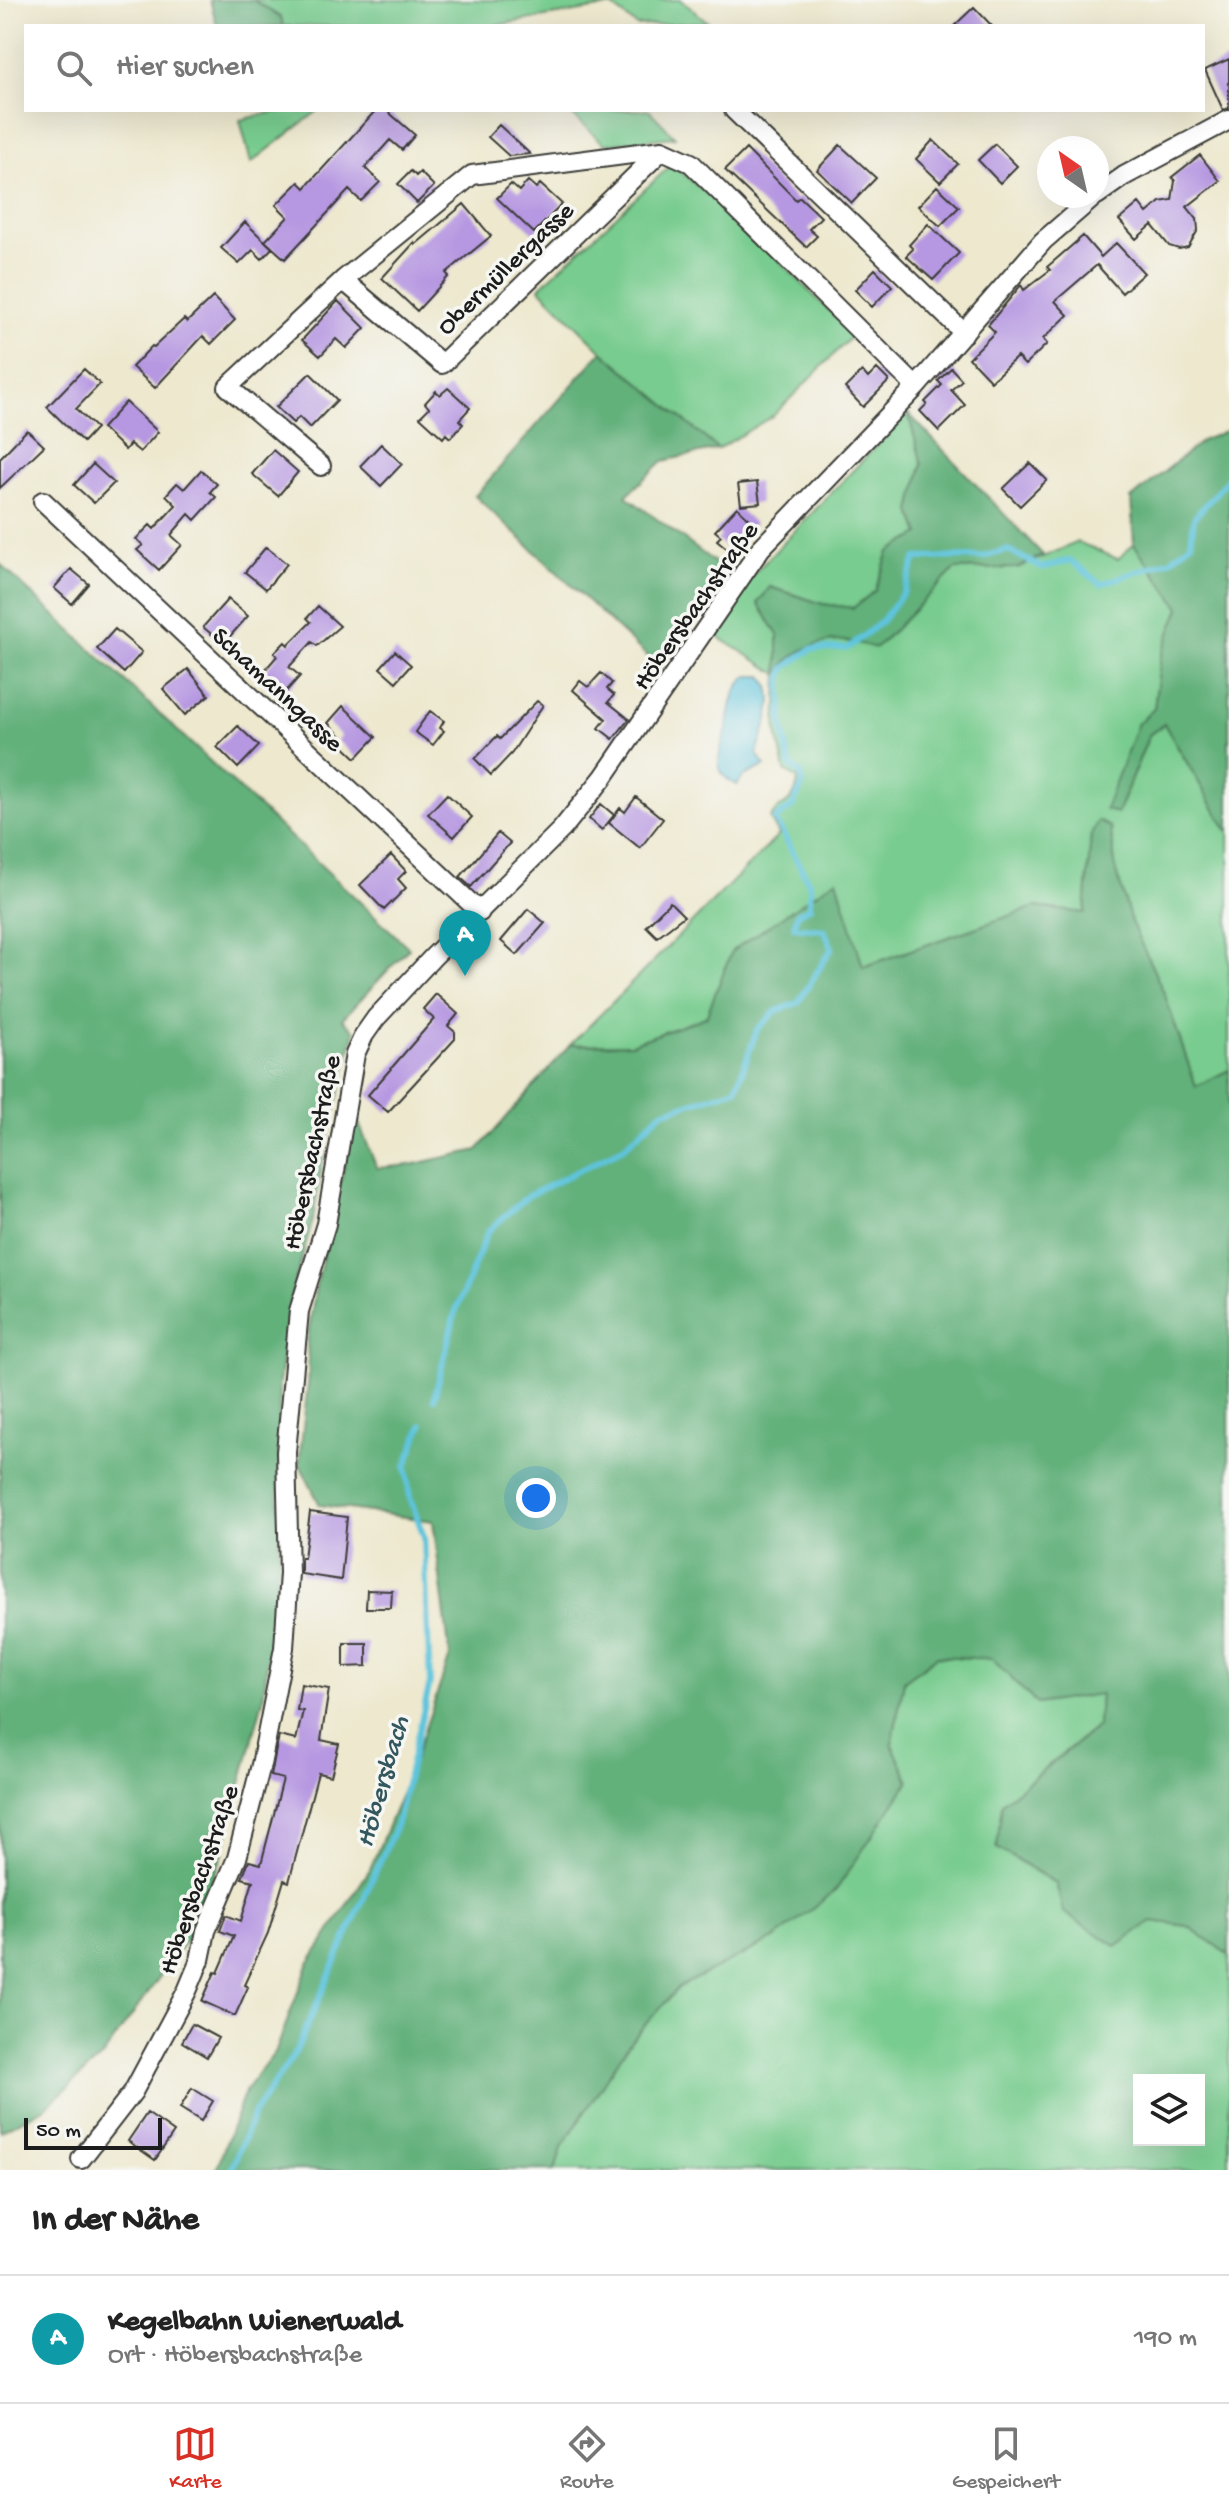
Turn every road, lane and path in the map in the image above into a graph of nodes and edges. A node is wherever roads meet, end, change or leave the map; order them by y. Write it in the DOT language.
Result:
graph roads {
  1 [pos="736,112"];
  2 [pos="1229,120"];
  3 [pos="662,150"];
  4 [pos="1109,186"];
  5 [pos="1081,208"];
  6 [pos="343,280"];
  7 [pos="964,333"];
  8 [pos="916,387"];
  9 [pos="321,466"];
  10 [pos="43,501"];
  11 [pos="480,912"];
  12 [pos="81,2159"];
  1 -- 7 [label="street"];
  2 -- 4 [label="street, Höbersbachstraße"];
  3 -- 6 [label="street, Obermüllergasse"];
  3 -- 6 [label="street, Obermüllergasse"];
  3 -- 8 [label="street"];
  5 -- 7 [label="street, Höbersbachstraße"];
  6 -- 9 [label="street, Obermüllergasse"];
  7 -- 8 [label="street, Höbersbachstraße"];
  8 -- 11 [label="street, Höbersbachstraße"];
  10 -- 11 [label="street, Schamanngasse"];
  11 -- 12 [label="street, Höbersbachstraße"];
}
